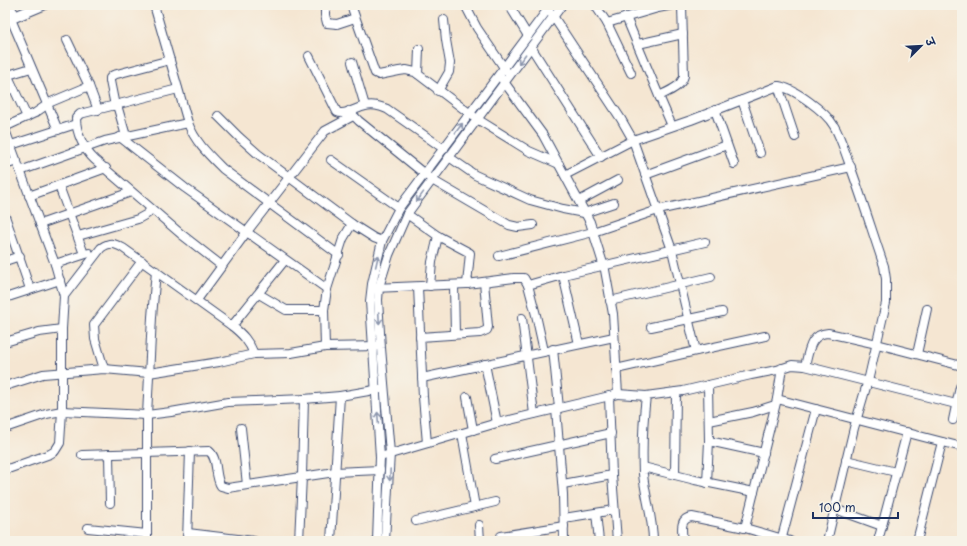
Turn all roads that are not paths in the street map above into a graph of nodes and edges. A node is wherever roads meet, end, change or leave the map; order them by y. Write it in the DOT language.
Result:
graph roads {
  1 [pos="9,5"];
  2 [pos="43,5"];
  3 [pos="154,5"];
  4 [pos="325,5"];
  5 [pos="351,5"];
  6 [pos="465,5"];
  7 [pos="509,5"];
  8 [pos="562,5"];
  9 [pos="595,5"];
  10 [pos="673,5"];
  11 [pos="682,5"];
  12 [pos="550,6"];
  13 [pos="27,8"];
  14 [pos="554,16"];
  15 [pos="626,17"];
  16 [pos="355,18"];
  17 [pos="10,19"];
  18 [pos="444,20"];
  19 [pos="606,23"];
  20 [pos="683,34"];
  21 [pos="528,36"];
  22 [pos="67,40"];
  23 [pos="638,44"];
  24 [pos="531,47"];
  25 [pos="418,49"];
  26 [pos="309,56"];
  27 [pos="170,60"];
  28 [pos="352,62"];
  29 [pos="31,68"];
  30 [pos="631,73"];
  31 [pos="418,74"];
  32 [pos="504,75"];
  33 [pos="6,76"];
  34 [pos="89,86"];
  35 [pos="778,86"];
  36 [pos="178,89"];
  37 [pos="438,91"];
  38 [pos="659,96"];
  39 [pos="742,100"];
  40 [pos="116,105"];
  41 [pos="48,106"];
  42 [pos="365,106"];
  43 [pos="98,110"];
  44 [pos="715,110"];
  45 [pos="351,113"];
  46 [pos="218,116"];
  47 [pos="27,117"];
  48 [pos="473,117"];
  49 [pos="188,123"];
  50 [pos="76,124"];
  51 [pos="672,126"];
  52 [pos="5,129"];
  53 [pos="58,130"];
  54 [pos="123,136"];
  55 [pos="795,137"];
  56 [pos="632,140"];
  57 [pos="11,145"];
  58 [pos="727,145"];
  59 [pos="85,149"];
  60 [pos="444,149"];
  61 [pos="760,152"];
  62 [pos="449,157"];
  63 [pos="601,157"];
  64 [pos="332,160"];
  65 [pos="17,161"];
  66 [pos="559,164"];
  67 [pos="734,164"];
  68 [pos="5,165"];
  69 [pos="851,167"];
  70 [pos="106,168"];
  71 [pos="20,171"];
  72 [pos="425,175"];
  73 [pos="565,175"];
  74 [pos="646,175"];
  75 [pos="290,177"];
  76 [pos="432,180"];
  77 [pos="618,180"];
  78 [pos="58,186"];
  79 [pos="131,192"];
  80 [pos="29,196"];
  81 [pos="579,201"];
  82 [pos="614,203"];
  83 [pos="269,204"];
  84 [pos="399,208"];
  85 [pos="151,209"];
  86 [pos="658,210"];
  87 [pos="70,213"];
  88 [pos="584,213"];
  89 [pos="407,214"];
  90 [pos="5,216"];
  91 [pos="40,224"];
  92 [pos="352,224"];
  93 [pos="533,225"];
  94 [pos="593,232"];
  95 [pos="246,233"];
  96 [pos="78,236"];
  97 [pos="438,236"];
  98 [pos="382,241"];
  99 [pos="705,242"];
  100 [pos="101,248"];
  101 [pos="672,250"];
  102 [pos="84,254"];
  103 [pos="339,255"];
  104 [pos="20,256"];
  105 [pos="499,256"];
  106 [pos="285,260"];
  107 [pos="142,261"];
  108 [pos="5,262"];
  109 [pos="56,264"];
  110 [pos="222,266"];
  111 [pos="604,266"];
  112 [pos="156,271"];
  113 [pos="563,275"];
  114 [pos="711,277"];
  115 [pos="60,280"];
  116 [pos="484,282"];
  117 [pos="467,284"];
  118 [pos="454,285"];
  119 [pos="528,285"];
  120 [pos="680,285"];
  121 [pos="430,286"];
  122 [pos="418,287"];
  123 [pos="375,288"];
  124 [pos="30,289"];
  125 [pos="327,289"];
  126 [pos="259,294"];
  127 [pos="64,296"];
  128 [pos="5,298"];
  129 [pos="197,300"];
  130 [pos="610,301"];
  131 [pos="324,310"];
  132 [pos="927,310"];
  133 [pos="722,312"];
  134 [pos="522,318"];
  135 [pos="689,319"];
  136 [pos="232,326"];
  137 [pos="651,327"];
  138 [pos="62,329"];
  139 [pos="455,334"];
  140 [pos="765,336"];
  141 [pos="420,337"];
  142 [pos="614,337"];
  143 [pos="5,342"];
  144 [pos="579,344"];
  145 [pos="877,344"];
  146 [pos="377,346"];
  147 [pos="326,347"];
  148 [pos="553,349"];
  149 [pos="544,351"];
  150 [pos="696,351"];
  151 [pos="254,354"];
  152 [pos="917,354"];
  153 [pos="526,355"];
  154 [pos="485,364"];
  155 [pos="804,366"];
  156 [pos="962,366"];
  157 [pos="782,368"];
  158 [pos="104,369"];
  159 [pos="616,369"];
  160 [pos="63,373"];
  161 [pos="149,373"];
  162 [pos="422,378"];
  163 [pos="868,382"];
  164 [pos="708,385"];
  165 [pos="5,386"];
  166 [pos="960,387"];
  167 [pos="380,389"];
  168 [pos="676,392"];
  169 [pos="618,394"];
  170 [pos="340,396"];
  171 [pos="609,396"];
  172 [pos="646,396"];
  173 [pos="467,397"];
  174 [pos="304,399"];
  175 [pos="776,402"];
  176 [pos="956,404"];
  177 [pos="558,408"];
  178 [pos="816,409"];
  179 [pos="62,412"];
  180 [pos="534,414"];
  181 [pos="147,415"];
  182 [pos="857,419"];
  183 [pos="953,420"];
  184 [pos="709,421"];
  185 [pos="497,423"];
  186 [pos="5,428"];
  187 [pos="241,428"];
  188 [pos="472,430"];
  189 [pos="906,432"];
  190 [pos="462,433"];
  191 [pos="611,433"];
  192 [pos="709,441"];
  193 [pos="942,442"];
  194 [pos="427,443"];
  195 [pos="559,445"];
  196 [pos="962,447"];
  197 [pos="190,451"];
  198 [pos="148,453"];
  199 [pos="764,453"];
  200 [pos="109,454"];
  201 [pos="390,454"];
  202 [pos="82,455"];
  203 [pos="380,457"];
  204 [pos="494,459"];
  205 [pos="846,460"];
  206 [pos="643,467"];
  207 [pos="5,470"];
  208 [pos="380,470"];
  209 [pos="335,472"];
  210 [pos="896,472"];
  211 [pos="612,475"];
  212 [pos="675,475"];
  213 [pos="302,476"];
  214 [pos="707,483"];
  215 [pos="562,484"];
  216 [pos="247,485"];
  217 [pos="754,492"];
  218 [pos="495,502"];
  219 [pos="110,503"];
  220 [pos="475,507"];
  221 [pos="834,509"];
  222 [pos="614,510"];
  223 [pos="596,513"];
  224 [pos="416,521"];
  225 [pos="564,522"];
  226 [pos="479,525"];
  227 [pos="882,526"];
  228 [pos="88,528"];
  229 [pos="745,528"];
  230 [pos="501,536"];
  231 [pos="147,537"];
  232 [pos="187,537"];
  233 [pos="781,540"];
  234 [pos="254,541"];
  235 [pos="299,541"];
  236 [pos="332,541"];
  237 [pos="377,541"];
  238 [pos="385,541"];
  239 [pos="480,541"];
  240 [pos="564,541"];
  241 [pos="599,541"];
  242 [pos="617,541"];
  243 [pos="653,541"];
  244 [pos="683,541"];
  245 [pos="790,541"];
  246 [pos="827,541"];
  247 [pos="878,541"];
  248 [pos="917,541"];
  1 -- 17 [label="street"];
  2 -- 13 [label="main road"];
  3 -- 27 [label="street"];
  4 -- 16 [label="street"];
  5 -- 16 [label="street"];
  6 -- 32 [label="street"];
  7 -- 21 [label="street"];
  8 -- 14 [label="street"];
  9 -- 19 [label="street"];
  10 -- 15 [label="street"];
  11 -- 20 [label="street"];
  12 -- 14 [label="street"];
  12 -- 21 [label="street"];
  13 -- 17 [label="main road"];
  14 -- 24 [label="street"];
  14 -- 56 [label="street"];
  15 -- 19 [label="street"];
  15 -- 23 [label="street"];
  16 -- 31 [label="street"];
  17 -- 29 [label="street"];
  18 -- 37 [label="street"];
  19 -- 30 [label="street"];
  20 -- 23 [label="street"];
  20 -- 38 [label="street"];
  21 -- 32 [label="street"];
  22 -- 34 [label="street"];
  23 -- 38 [label="street"];
  24 -- 32 [label="street, one-way"];
  24 -- 63 [label="street"];
  25 -- 31 [label="street"];
  26 -- 45 [label="street"];
  27 -- 36 [label="street"];
  27 -- 40 [label="street"];
  28 -- 42 [label="street"];
  29 -- 33 [label="street"];
  29 -- 41 [label="street"];
  31 -- 37 [label="street"];
  32 -- 48 [label="street"];
  32 -- 66 [label="street"];
  33 -- 47 [label="street"];
  34 -- 41 [label="street"];
  34 -- 43 [label="street"];
  35 -- 39 [label="street"];
  35 -- 55 [label="street"];
  35 -- 69 [label="street"];
  36 -- 40 [label="street"];
  36 -- 49 [label="street"];
  37 -- 48 [label="street"];
  38 -- 51 [label="street"];
  39 -- 44 [label="street"];
  39 -- 61 [label="street"];
  40 -- 43 [label="street"];
  40 -- 54 [label="street"];
  41 -- 47 [label="street"];
  41 -- 53 [label="street"];
  42 -- 45 [label="street"];
  42 -- 60 [label="street"];
  43 -- 50 [label="street"];
  44 -- 51 [label="street"];
  44 -- 58 [label="street"];
  45 -- 72 [label="street"];
  45 -- 75 [label="street"];
  46 -- 75 [label="street"];
  47 -- 52 [label="street"];
  60 -- 48 [label="street, one-way"];
  48 -- 62 [label="street"];
  48 -- 66 [label="street"];
  49 -- 54 [label="street"];
  49 -- 83 [label="street"];
  50 -- 53 [label="street"];
  50 -- 59 [label="street"];
  51 -- 56 [label="street"];
  52 -- 57 [label="street"];
  53 -- 57 [label="street"];
  54 -- 59 [label="street"];
  54 -- 95 [label="street"];
  56 -- 63 [label="street"];
  56 -- 74 [label="street"];
  57 -- 65 [label="street"];
  58 -- 67 [label="street"];
  58 -- 74 [label="street"];
  59 -- 70 [label="street"];
  59 -- 71 [label="street"];
  60 -- 72 [label="street"];
  62 -- 76 [label="street"];
  62 -- 88 [label="street"];
  63 -- 73 [label="street"];
  64 -- 84 [label="street"];
  65 -- 68 [label="street"];
  65 -- 71 [label="street"];
  66 -- 73 [label="street"];
  69 -- 86 [label="street"];
  69 -- 145 [label="street"];
  70 -- 78 [label="street"];
  70 -- 79 [label="street"];
  71 -- 80 [label="street"];
  72 -- 76 [label="street"];
  72 -- 84 [label="street"];
  73 -- 81 [label="street"];
  74 -- 86 [label="street"];
  75 -- 83 [label="street"];
  75 -- 92 [label="street"];
  76 -- 89 [label="street, one-way"];
  76 -- 93 [label="street"];
  77 -- 81 [label="street"];
  78 -- 80 [label="street"];
  78 -- 87 [label="street"];
  79 -- 85 [label="street"];
  79 -- 87 [label="street"];
  80 -- 91 [label="street"];
  81 -- 88 [label="street"];
  82 -- 88 [label="street"];
  83 -- 95 [label="street"];
  83 -- 103 [label="street"];
  84 -- 98 [label="street"];
  85 -- 96 [label="street"];
  85 -- 110 [label="street"];
  86 -- 94 [label="street"];
  86 -- 101 [label="street"];
  87 -- 91 [label="street"];
  87 -- 96 [label="street"];
  88 -- 94 [label="street"];
  89 -- 97 [label="street"];
  89 -- 123 [label="street"];
  90 -- 104 [label="street"];
  91 -- 109 [label="street"];
  92 -- 98 [label="street"];
  92 -- 103 [label="street"];
  94 -- 105 [label="street"];
  94 -- 111 [label="street"];
  95 -- 106 [label="street"];
  95 -- 110 [label="street"];
  96 -- 102 [label="street"];
  97 -- 117 [label="street"];
  97 -- 121 [label="street"];
  123 -- 98 [label="street, one-way"];
  99 -- 101 [label="street"];
  100 -- 102 [label="street"];
  100 -- 107 [label="street"];
  100 -- 127 [label="street"];
  101 -- 111 [label="street"];
  101 -- 120 [label="street"];
  102 -- 109 [label="street"];
  103 -- 125 [label="street"];
  104 -- 108 [label="street"];
  104 -- 124 [label="street"];
  106 -- 125 [label="street"];
  106 -- 126 [label="street"];
  107 -- 112 [label="street"];
  107 -- 158 [label="street"];
  109 -- 115 [label="street"];
  110 -- 129 [label="street"];
  111 -- 113 [label="street"];
  111 -- 130 [label="street"];
  112 -- 129 [label="street"];
  112 -- 161 [label="street"];
  113 -- 119 [label="street"];
  113 -- 144 [label="street"];
  114 -- 120 [label="street"];
  115 -- 124 [label="street"];
  115 -- 127 [label="street"];
  116 -- 117 [label="street"];
  116 -- 119 [label="street"];
  116 -- 139 [label="street"];
  117 -- 118 [label="street"];
  118 -- 121 [label="street"];
  118 -- 139 [label="street"];
  119 -- 149 [label="street"];
  120 -- 130 [label="street"];
  120 -- 135 [label="street"];
  121 -- 122 [label="street"];
  122 -- 123 [label="street"];
  122 -- 141 [label="street"];
  123 -- 146 [label="street"];
  124 -- 128 [label="street"];
  125 -- 131 [label="street"];
  126 -- 131 [label="street"];
  126 -- 136 [label="street"];
  127 -- 138 [label="street"];
  129 -- 136 [label="street"];
  130 -- 142 [label="street"];
  131 -- 147 [label="street"];
  132 -- 152 [label="street"];
  133 -- 135 [label="street"];
  134 -- 153 [label="street"];
  135 -- 137 [label="street"];
  135 -- 150 [label="street"];
  136 -- 151 [label="street"];
  138 -- 143 [label="street"];
  138 -- 160 [label="street"];
  139 -- 141 [label="street"];
  140 -- 150 [label="street"];
  141 -- 162 [label="street"];
  142 -- 144 [label="street"];
  142 -- 159 [label="street"];
  144 -- 148 [label="street"];
  145 -- 152 [label="street"];
  145 -- 155 [label="street"];
  145 -- 163 [label="street"];
  146 -- 147 [label="street"];
  146 -- 167 [label="street"];
  147 -- 151 [label="street"];
  148 -- 149 [label="street"];
  148 -- 177 [label="street"];
  149 -- 153 [label="street"];
  150 -- 159 [label="street"];
  151 -- 161 [label="street"];
  152 -- 156 [label="street"];
  153 -- 154 [label="street"];
  153 -- 180 [label="street"];
  154 -- 162 [label="street"];
  154 -- 185 [label="street"];
  155 -- 157 [label="street"];
  155 -- 163 [label="street"];
  157 -- 164 [label="street"];
  157 -- 175 [label="street"];
  158 -- 160 [label="street"];
  158 -- 161 [label="street"];
  159 -- 169 [label="street"];
  160 -- 165 [label="street"];
  160 -- 179 [label="street"];
  161 -- 181 [label="street"];
  162 -- 194 [label="street"];
  163 -- 176 [label="street"];
  163 -- 182 [label="street"];
  164 -- 168 [label="street"];
  164 -- 184 [label="street"];
  166 -- 176 [label="street"];
  167 -- 170 [label="street"];
  167 -- 201 [label="street"];
  203 -- 167 [label="street, one-way"];
  168 -- 172 [label="street"];
  168 -- 212 [label="street"];
  169 -- 171 [label="street"];
  169 -- 172 [label="street"];
  170 -- 174 [label="street"];
  170 -- 209 [label="street"];
  171 -- 177 [label="street"];
  171 -- 191 [label="street"];
  172 -- 206 [label="street"];
  173 -- 188 [label="street"];
  174 -- 181 [label="street"];
  174 -- 213 [label="street"];
  175 -- 178 [label="street"];
  175 -- 184 [label="street"];
  175 -- 199 [label="street"];
  176 -- 183 [label="street"];
  177 -- 180 [label="street"];
  177 -- 195 [label="street"];
  178 -- 182 [label="street"];
  178 -- 233 [label="street"];
  179 -- 181 [label="street"];
  179 -- 186 [label="street"];
  179 -- 207 [label="street"];
  180 -- 185 [label="street"];
  181 -- 198 [label="street"];
  182 -- 189 [label="street"];
  182 -- 205 [label="street"];
  184 -- 192 [label="street"];
  185 -- 188 [label="street"];
  187 -- 216 [label="street"];
  188 -- 190 [label="street"];
  189 -- 193 [label="street"];
  189 -- 210 [label="street"];
  190 -- 194 [label="street"];
  190 -- 220 [label="street"];
  191 -- 195 [label="street"];
  191 -- 211 [label="street"];
  192 -- 199 [label="street"];
  192 -- 214 [label="street"];
  193 -- 196 [label="street"];
  193 -- 248 [label="street"];
  194 -- 201 [label="street"];
  195 -- 204 [label="street"];
  195 -- 215 [label="street"];
  197 -- 198 [label="street"];
  197 -- 216 [label="street"];
  197 -- 232 [label="street"];
  198 -- 200 [label="street"];
  198 -- 231 [label="street"];
  199 -- 217 [label="street"];
  200 -- 202 [label="street"];
  200 -- 219 [label="street"];
  201 -- 203 [label="street"];
  201 -- 238 [label="street, one-way"];
  203 -- 208 [label="street"];
  205 -- 210 [label="street"];
  205 -- 221 [label="street"];
  206 -- 212 [label="street"];
  206 -- 243 [label="street"];
  208 -- 209 [label="street"];
  208 -- 237 [label="street"];
  209 -- 213 [label="street"];
  209 -- 236 [label="street"];
  210 -- 227 [label="street"];
  211 -- 215 [label="street"];
  211 -- 222 [label="street"];
  212 -- 214 [label="street"];
  213 -- 216 [label="street"];
  213 -- 235 [label="street"];
  214 -- 217 [label="street"];
  215 -- 225 [label="street"];
  217 -- 229 [label="street"];
  218 -- 220 [label="street"];
  220 -- 224 [label="street"];
  221 -- 227 [label="street"];
  221 -- 246 [label="street"];
  222 -- 223 [label="street"];
  222 -- 242 [label="street"];
  223 -- 225 [label="street"];
  223 -- 241 [label="street"];
  225 -- 230 [label="street"];
  225 -- 240 [label="street"];
  226 -- 239 [label="street"];
  227 -- 247 [label="street"];
  228 -- 231 [label="street"];
  229 -- 233 [label="street"];
  229 -- 244 [label="street"];
  232 -- 234 [label="street"];
  233 -- 245 [label="street"];
}
